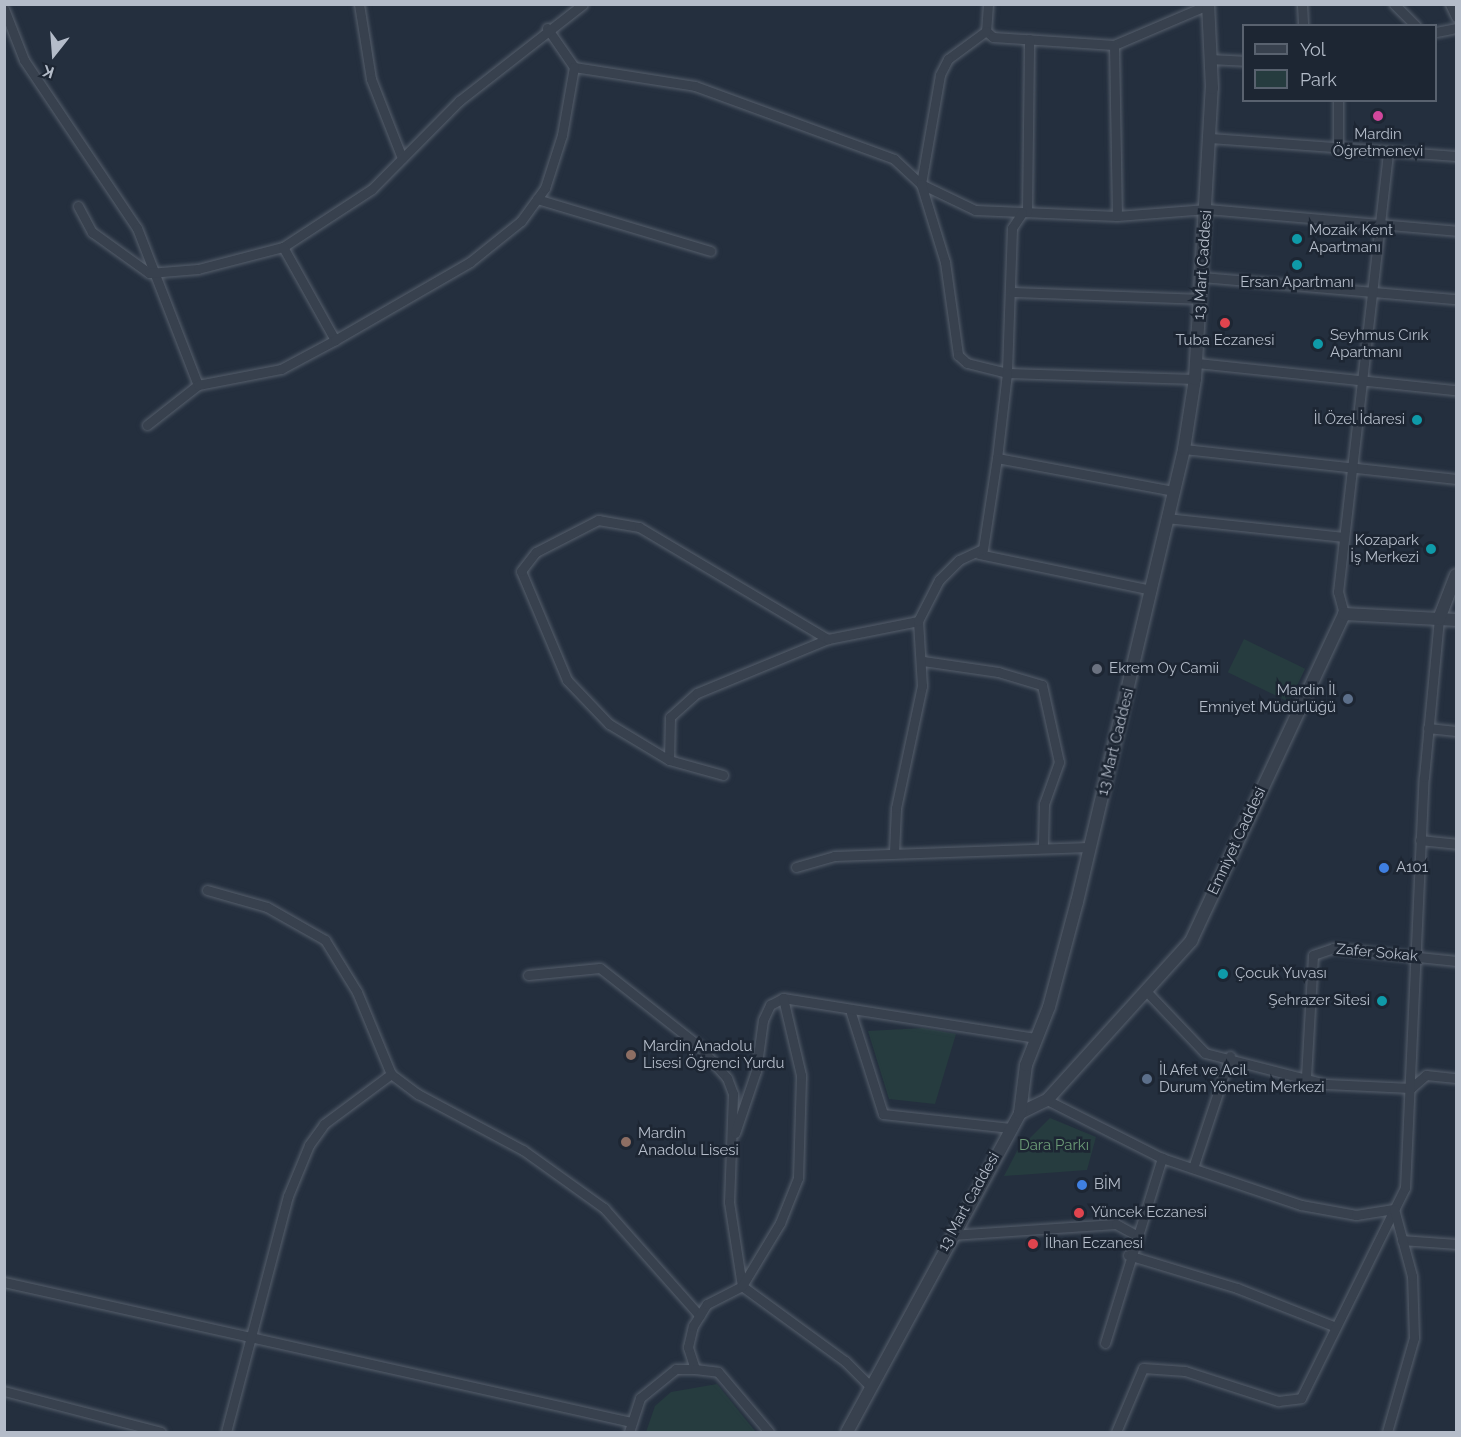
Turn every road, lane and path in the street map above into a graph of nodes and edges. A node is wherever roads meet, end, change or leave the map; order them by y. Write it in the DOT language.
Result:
graph roads {
  1 [pos="359,4"];
  2 [pos="583,4"];
  3 [pos="988,4"];
  4 [pos="1302,4"];
  5 [pos="1394,4"];
  6 [pos="1450,4"];
  7 [pos="1208,5"];
  8 [pos="4,6"];
  9 [pos="1456,17"];
  10 [pos="1303,24"];
  11 [pos="1414,24"];
  12 [pos="547,28"];
  13 [pos="1456,28"];
  14 [pos="986,31"];
  15 [pos="1437,32"];
  16 [pos="1029,39"];
  17 [pos="1114,45"];
  18 [pos="1209,59"];
  19 [pos="1242,61"];
  20 [pos="574,67"];
  21 [pos="1338,102"];
  22 [pos="1210,138"];
  23 [pos="1338,149"];
  24 [pos="1388,151"];
  25 [pos="1456,156"];
  26 [pos="402,158"];
  27 [pos="921,184"];
  28 [pos="537,199"];
  29 [pos="78,206"];
  30 [pos="1207,209"];
  31 [pos="1024,212"];
  32 [pos="1117,216"];
  33 [pos="1382,224"];
  34 [pos="1456,231"];
  35 [pos="283,247"];
  36 [pos="710,251"];
  37 [pos="156,272"];
  38 [pos="1202,277"];
  39 [pos="1011,292"];
  40 [pos="1372,292"];
  41 [pos="1199,299"];
  42 [pos="1456,299"];
  43 [pos="334,340"];
  44 [pos="1197,363"];
  45 [pos="1007,373"];
  46 [pos="1195,379"];
  47 [pos="1363,379"];
  48 [pos="198,385"];
  49 [pos="1456,390"];
  50 [pos="147,425"];
  51 [pos="1184,449"];
  52 [pos="997,458"];
  53 [pos="1352,466"];
  54 [pos="1456,479"];
  55 [pos="1173,491"];
  56 [pos="1166,518"];
  57 [pos="1344,537"];
  58 [pos="980,554"];
  59 [pos="1456,575"];
  60 [pos="1151,590"];
  61 [pos="1344,614"];
  62 [pos="1441,615"];
  63 [pos="1456,620"];
  64 [pos="918,621"];
  65 [pos="828,639"];
  66 [pos="923,661"];
  67 [pos="1428,728"];
  68 [pos="1456,731"];
  69 [pos="669,760"];
  70 [pos="723,775"];
  71 [pos="1420,840"];
  72 [pos="1456,844"];
  73 [pos="1043,846"];
  74 [pos="1089,847"];
  75 [pos="894,852"];
  76 [pos="796,867"];
  77 [pos="207,890"];
  78 [pos="1414,956"];
  79 [pos="1456,961"];
  80 [pos="528,975"];
  81 [pos="1148,992"];
  82 [pos="783,998"];
  83 [pos="851,1012"];
  84 [pos="1035,1038"];
  85 [pos="1230,1056"];
  86 [pos="391,1074"];
  87 [pos="1306,1077"];
  88 [pos="1456,1078"];
  89 [pos="1411,1088"];
  90 [pos="1047,1100"];
  91 [pos="1020,1113"];
  92 [pos="1010,1128"];
  93 [pos="733,1141"];
  94 [pos="1162,1158"];
  95 [pos="1193,1168"];
  96 [pos="1394,1209"];
  97 [pos="1134,1234"];
  98 [pos="951,1235"];
  99 [pos="1402,1240"];
  100 [pos="1456,1244"];
  101 [pos="1128,1255"];
  102 [pos="4,1282"];
  103 [pos="742,1286"];
  104 [pos="700,1316"];
  105 [pos="1336,1327"];
  106 [pos="250,1338"];
  107 [pos="1105,1342"];
  108 [pos="695,1369"];
  109 [pos="870,1386"];
  110 [pos="4,1391"];
  111 [pos="631,1422"];
  112 [pos="161,1432"];
  113 [pos="226,1432"];
  114 [pos="628,1432"];
  115 [pos="769,1432"];
  116 [pos="848,1432"];
  117 [pos="1116,1432"];
  118 [pos="1387,1432"];
  1 -- 26 [label="street"];
  2 -- 12 [label="street"];
  3 -- 14 [label="street"];
  4 -- 10 [label="street"];
  5 -- 11 [label="street"];
  6 -- 9 [label="street"];
  7 -- 17 [label="street"];
  7 -- 18 [label="street, 13 Mart Caddesi"];
  8 -- 37 [label="street"];
  12 -- 20 [label="street"];
  12 -- 26 [label="street"];
  13 -- 15 [label="street"];
  14 -- 16 [label="street"];
  14 -- 27 [label="street"];
  16 -- 17 [label="street"];
  16 -- 31 [label="street"];
  17 -- 32 [label="street"];
  18 -- 19 [label="street"];
  18 -- 22 [label="street, 13 Mart Caddesi"];
  20 -- 27 [label="street"];
  20 -- 28 [label="street"];
  21 -- 23 [label="street"];
  22 -- 23 [label="street"];
  22 -- 30 [label="street, 13 Mart Caddesi"];
  23 -- 24 [label="street"];
  24 -- 25 [label="street"];
  24 -- 33 [label="street"];
  26 -- 35 [label="street"];
  27 -- 31 [label="street"];
  27 -- 45 [label="street"];
  28 -- 36 [label="street"];
  28 -- 43 [label="street"];
  29 -- 37 [label="street"];
  30 -- 32 [label="street"];
  30 -- 33 [label="street"];
  30 -- 38 [label="street, 13 Mart Caddesi"];
  31 -- 32 [label="street"];
  31 -- 39 [label="street"];
  33 -- 34 [label="street"];
  33 -- 40 [label="street"];
  35 -- 37 [label="street"];
  35 -- 43 [label="street"];
  37 -- 48 [label="street"];
  38 -- 40 [label="street"];
  38 -- 41 [label="street, 13 Mart Caddesi"];
  39 -- 41 [label="street"];
  39 -- 45 [label="street"];
  40 -- 42 [label="street"];
  40 -- 47 [label="street"];
  41 -- 44 [label="street, 13 Mart Caddesi"];
  43 -- 48 [label="street"];
  44 -- 46 [label="street, 13 Mart Caddesi"];
  44 -- 47 [label="street"];
  45 -- 46 [label="street"];
  45 -- 52 [label="street"];
  46 -- 51 [label="street, 13 Mart Caddesi"];
  47 -- 49 [label="street"];
  47 -- 53 [label="street"];
  48 -- 50 [label="street"];
  51 -- 53 [label="street"];
  51 -- 55 [label="street, 13 Mart Caddesi"];
  52 -- 55 [label="street"];
  52 -- 58 [label="street"];
  53 -- 54 [label="street"];
  53 -- 57 [label="street"];
  55 -- 56 [label="street, 13 Mart Caddesi"];
  56 -- 57 [label="street"];
  56 -- 60 [label="street, 13 Mart Caddesi"];
  57 -- 61 [label="street"];
  58 -- 60 [label="street"];
  58 -- 64 [label="street"];
  59 -- 62 [label="street"];
  60 -- 74 [label="street, 13 Mart Caddesi"];
  61 -- 62 [label="street"];
  61 -- 81 [label="street, Emniyet Caddesi"];
  62 -- 63 [label="street"];
  62 -- 67 [label="street"];
  64 -- 65 [label="street"];
  64 -- 66 [label="street"];
  65 -- 69 [label="street"];
  65 -- 69 [label="street"];
  66 -- 73 [label="street"];
  66 -- 75 [label="street"];
  67 -- 68 [label="street"];
  67 -- 71 [label="street"];
  69 -- 70 [label="street"];
  71 -- 72 [label="street"];
  71 -- 78 [label="street"];
  73 -- 74 [label="street"];
  73 -- 75 [label="street"];
  74 -- 84 [label="street, 13 Mart Caddesi"];
  75 -- 76 [label="street"];
  77 -- 86 [label="street"];
  78 -- 79 [label="street, Zafer Sokak"];
  78 -- 87 [label="street, Zafer Sokak"];
  78 -- 89 [label="street"];
  80 -- 93 [label="street"];
  81 -- 85 [label="street"];
  81 -- 90 [label="street, Emniyet Caddesi"];
  82 -- 83 [label="street"];
  82 -- 93 [label="street"];
  82 -- 103 [label="street"];
  83 -- 84 [label="street"];
  83 -- 92 [label="street"];
  84 -- 91 [label="street, 13 Mart Caddesi"];
  85 -- 87 [label="street"];
  85 -- 95 [label="street"];
  86 -- 104 [label="street"];
  86 -- 106 [label="street"];
  87 -- 89 [label="street"];
  88 -- 89 [label="street"];
  89 -- 96 [label="street"];
  90 -- 91 [label="street, Emniyet Caddesi"];
  90 -- 94 [label="street"];
  91 -- 92 [label="street, 13 Mart Caddesi"];
  92 -- 98 [label="street, 13 Mart Caddesi"];
  93 -- 103 [label="street"];
  94 -- 95 [label="street"];
  94 -- 97 [label="street"];
  95 -- 96 [label="street"];
  96 -- 99 [label="street"];
  96 -- 105 [label="street"];
  97 -- 98 [label="street"];
  97 -- 101 [label="street"];
  98 -- 109 [label="street, 13 Mart Caddesi"];
  99 -- 100 [label="street"];
  99 -- 118 [label="street"];
  101 -- 105 [label="street"];
  101 -- 107 [label="street"];
  102 -- 106 [label="street"];
  103 -- 104 [label="street"];
  103 -- 109 [label="street"];
  104 -- 108 [label="street"];
  105 -- 117 [label="street"];
  106 -- 111 [label="street"];
  106 -- 113 [label="street"];
  108 -- 111 [label="street"];
  108 -- 115 [label="street"];
  109 -- 116 [label="street, 13 Mart Caddesi"];
  110 -- 112 [label="street"];
  111 -- 114 [label="street"];
}
